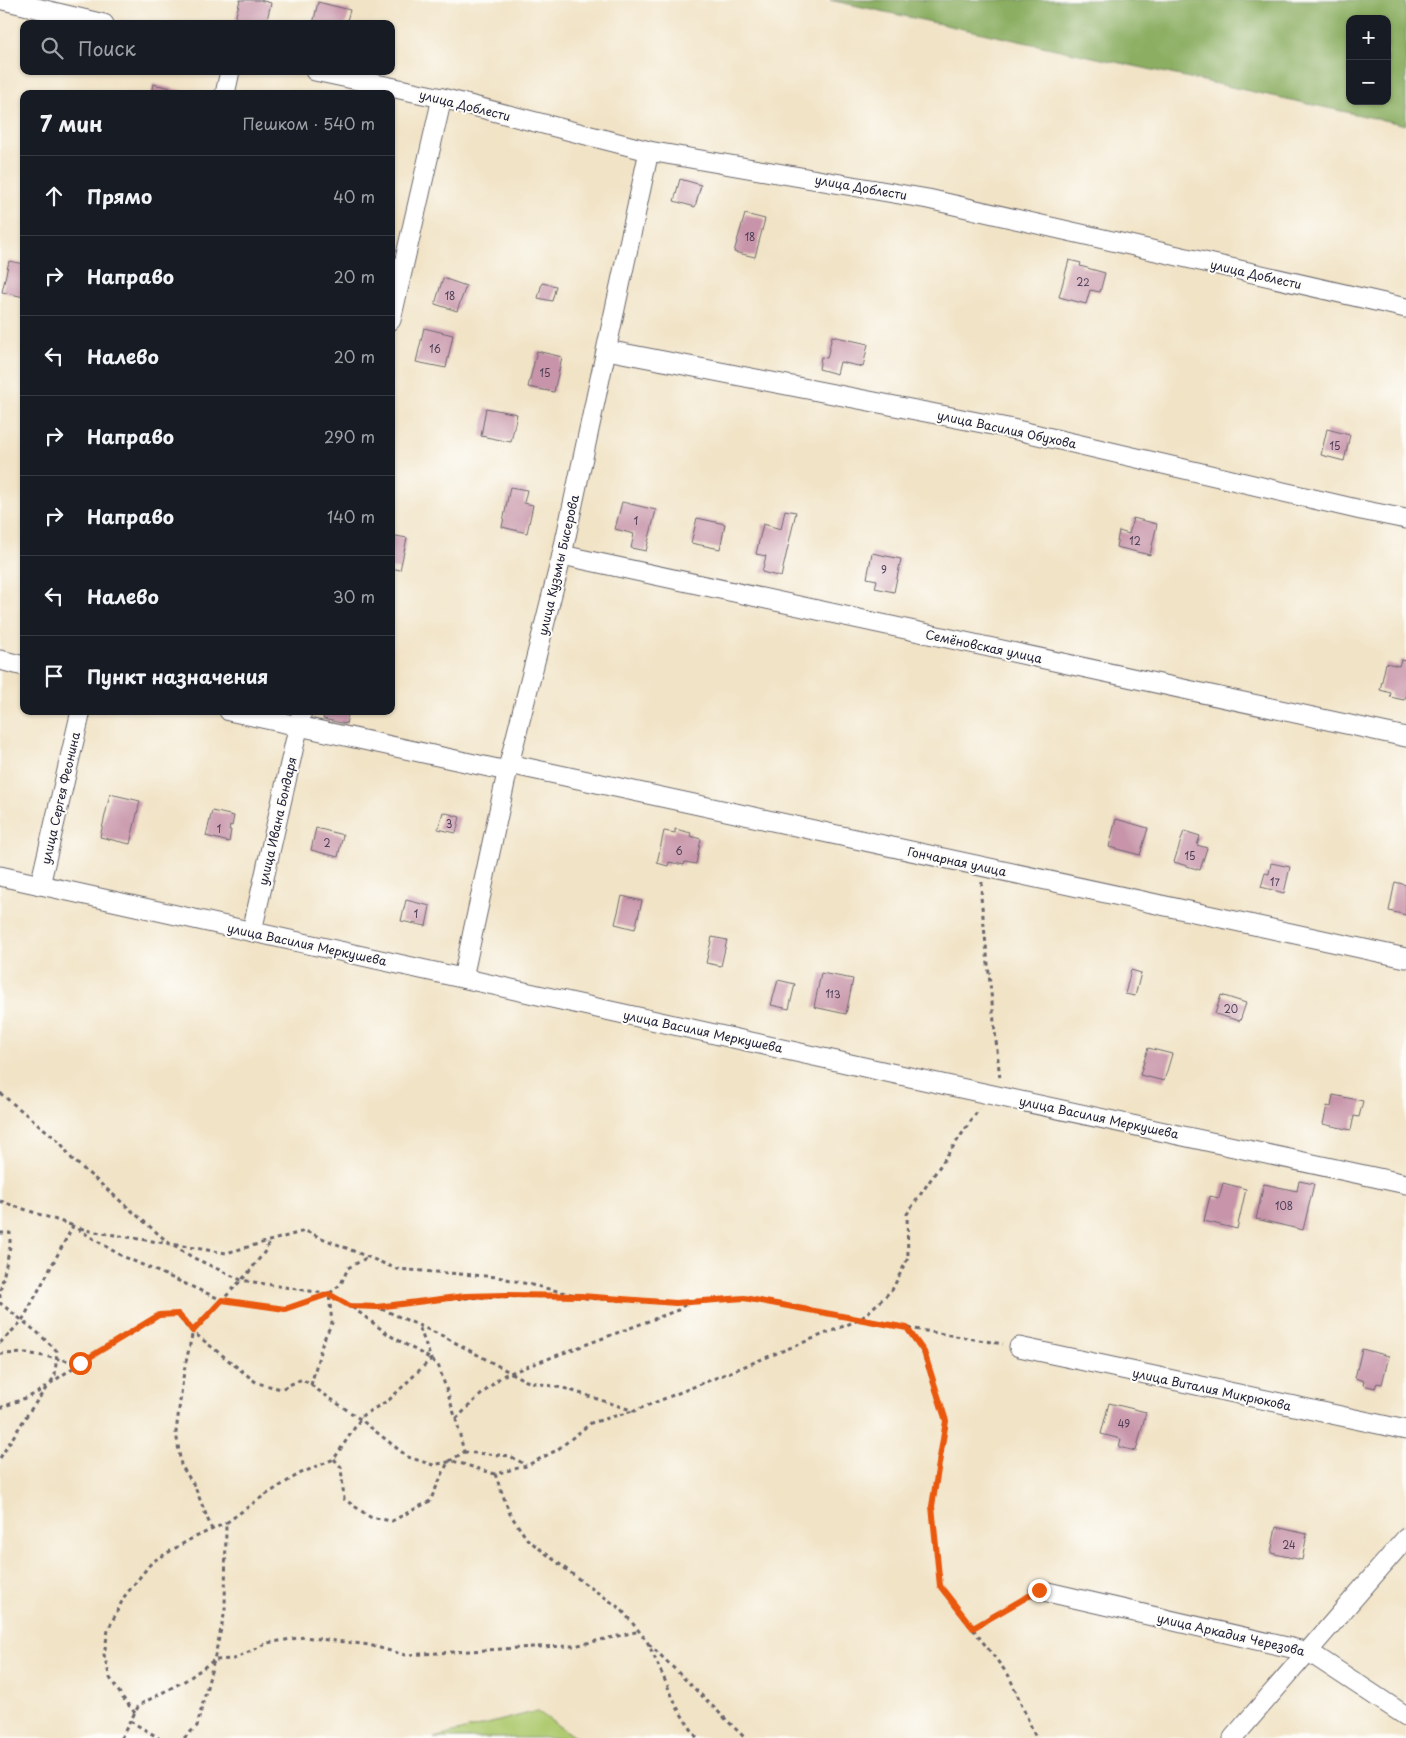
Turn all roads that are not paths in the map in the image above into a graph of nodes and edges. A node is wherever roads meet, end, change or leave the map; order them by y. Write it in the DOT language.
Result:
graph roads {
  1 [pos="3,0"];
  2 [pos="87,20"];
  3 [pos="229,75"];
  4 [pos="334,75"];
  5 [pos="226,90"];
  6 [pos="442,98"];
  7 [pos="650,151"];
  8 [pos="395,303"];
  9 [pos="1406,308"];
  10 [pos="606,350"];
  11 [pos="1406,519"];
  12 [pos="562,555"];
  13 [pos="0,660"];
  14 [pos="20,665"];
  15 [pos="80,715"];
  16 [pos="264,715"];
  17 [pos="300,719"];
  18 [pos="1406,737"];
  19 [pos="508,768"];
  20 [pos="0,876"];
  21 [pos="40,885"];
  22 [pos="252,931"];
  23 [pos="1406,958"];
  24 [pos="463,978"];
  25 [pos="1406,1184"];
  26 [pos="1019,1347"];
  27 [pos="1406,1430"];
  28 [pos="1406,1538"];
  29 [pos="1039,1590"];
  30 [pos="1310,1652"];
  31 [pos="1406,1716"];
  32 [pos="1233,1738"];
  1 -- 2 [label="street"];
  3 -- 5 [label="street"];
  4 -- 6 [label="street, улица Доблести"];
  6 -- 7 [label="street, улица Доблести"];
  6 -- 8 [label="street"];
  7 -- 9 [label="street, улица Доблести"];
  7 -- 10 [label="street, улица Кузьмы Бисерова"];
  10 -- 11 [label="street, улица Василия Обухова"];
  10 -- 12 [label="street, улица Кузьмы Бисерова"];
  12 -- 18 [label="street, Семёновская улица"];
  12 -- 19 [label="street, улица Кузьмы Бисерова"];
  13 -- 14 [label="street"];
  15 -- 21 [label="street, улица Сергея Феонина"];
  16 -- 17 [label="street, Гончарная улица"];
  17 -- 19 [label="street, Гончарная улица"];
  17 -- 22 [label="street, улица Ивана Бондаря"];
  19 -- 23 [label="street, Гончарная улица"];
  19 -- 24 [label="street, улица Кузьмы Бисерова"];
  20 -- 21 [label="street, улица Василия Меркушева"];
  21 -- 22 [label="street, улица Василия Меркушева"];
  22 -- 24 [label="street, улица Василия Меркушева"];
  24 -- 25 [label="street, улица Василия Меркушева"];
  26 -- 27 [label="street, улица Виталия Микрюкова"];
  28 -- 30 [label="street"];
  29 -- 30 [label="street, улица Аркадия Черезова"];
  30 -- 31 [label="street, улица Аркадия Черезова"];
  30 -- 32 [label="street"];
}
